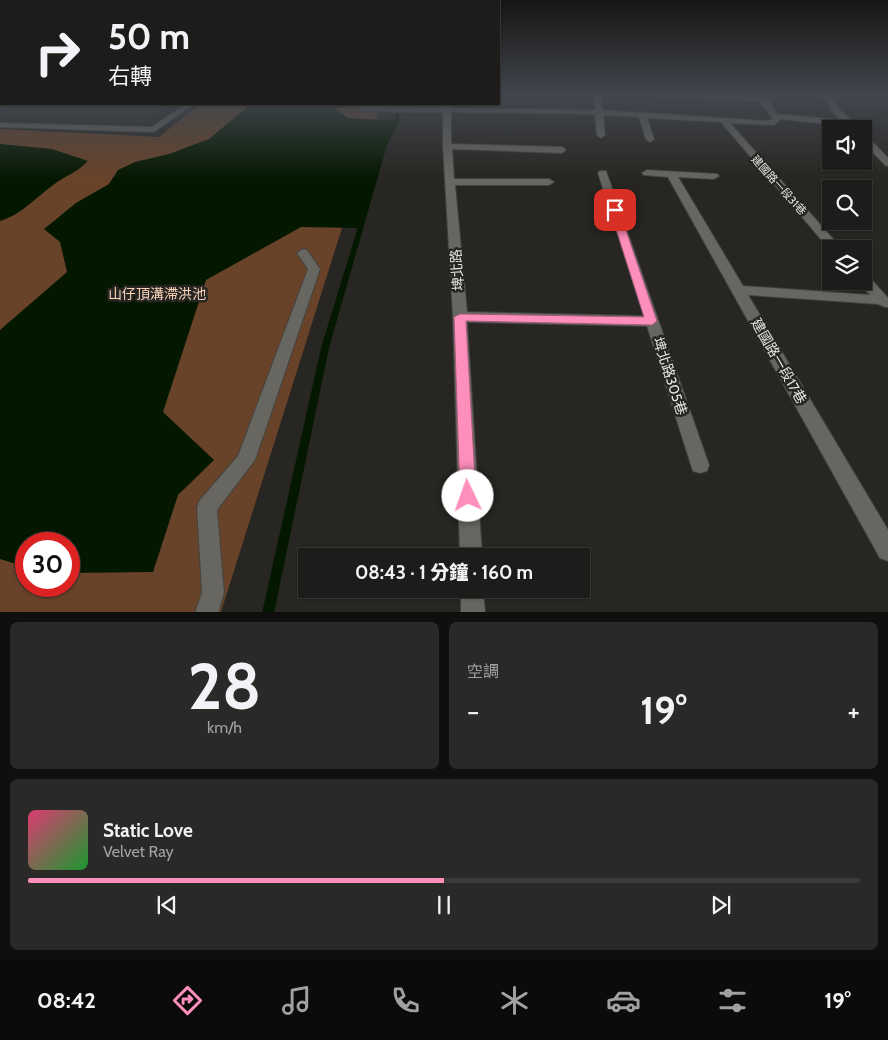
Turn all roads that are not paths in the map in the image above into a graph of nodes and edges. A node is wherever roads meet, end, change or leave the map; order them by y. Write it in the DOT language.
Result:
graph roads {
  1 [pos="164,123"];
  2 [pos="447,123"];
  3 [pos="599,123"];
  4 [pos="645,123"];
  5 [pos="725,123"];
  6 [pos="0,125"];
  7 [pos="601,135"];
  8 [pos="650,139"];
  9 [pos="447,146"];
  10 [pos="872,146"];
  11 [pos="562,150"];
  12 [pos="888,163"];
  13 [pos="602,173"];
  14 [pos="647,173"];
  15 [pos="671,174"];
  16 [pos="714,176"];
  17 [pos="449,182"];
  18 [pos="550,182"];
  19 [pos="828,240"];
  20 [pos="302,253"];
  21 [pos="872,289"];
  22 [pos="738,290"];
  23 [pos="885,304"];
  24 [pos="460,317"];
  25 [pos="652,321"];
  26 [pos="700,465"];
  27 [pos="471,548"];
  28 [pos="888,550"];
  29 [pos="473,598"];
  30 [pos="206,612"];
  31 [pos="474,612"];
  1 -- 6 [label="street"];
  2 -- 9 [label="street, 埤北路"];
  3 -- 7 [label="street"];
  4 -- 8 [label="street"];
  5 -- 19 [label="street, 建國路一段31巷"];
  9 -- 11 [label="street"];
  9 -- 17 [label="street, 埤北路"];
  10 -- 12 [label="street"];
  13 -- 25 [label="street, 埤北路305巷"];
  14 -- 15 [label="street"];
  15 -- 16 [label="street"];
  15 -- 22 [label="street, 建國路一段17巷"];
  17 -- 18 [label="street"];
  17 -- 24 [label="street, 埤北路"];
  20 -- 30 [label="street"];
  21 -- 23 [label="street"];
  22 -- 23 [label="street"];
  22 -- 28 [label="street, 建國路一段17巷"];
  24 -- 25 [label="street"];
  24 -- 27 [label="street, 埤北路"];
  25 -- 26 [label="street, 埤北路305巷"];
  29 -- 31 [label="street"];
}
